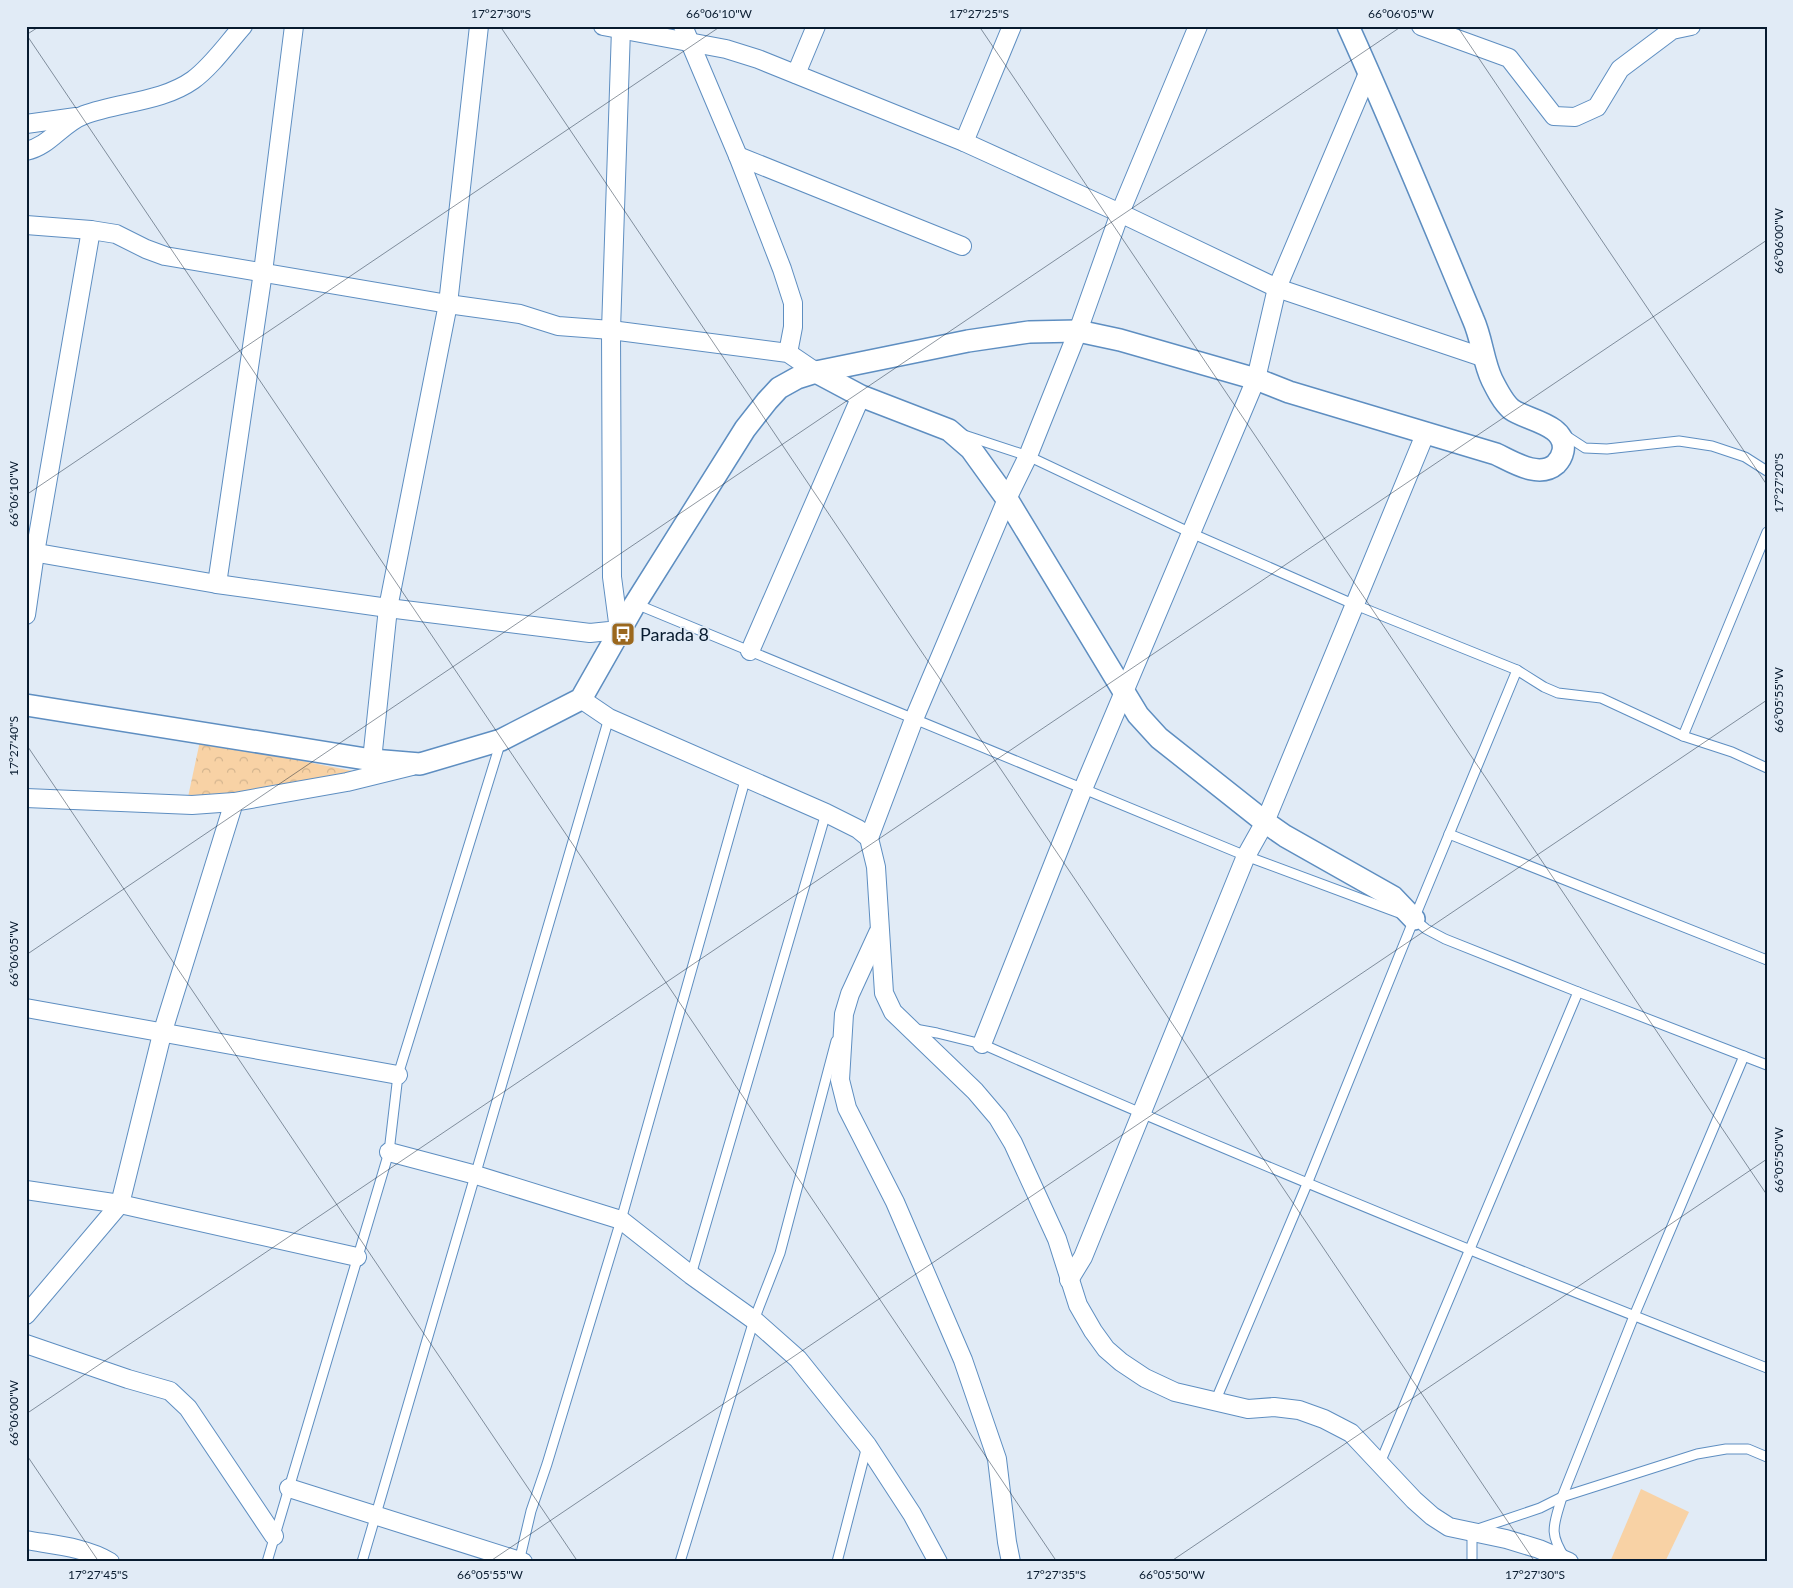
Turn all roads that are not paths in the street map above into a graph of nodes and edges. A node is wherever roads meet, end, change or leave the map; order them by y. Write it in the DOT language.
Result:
graph roads {
  1 [pos="243,26"];
  2 [pos="294,26"];
  3 [pos="479,26"];
  4 [pos="603,26"];
  5 [pos="683,26"];
  6 [pos="816,26"];
  7 [pos="1012,26"];
  8 [pos="1198,26"];
  9 [pos="1348,26"];
  10 [pos="1421,26"];
  11 [pos="1691,26"];
  12 [pos="621,29"];
  13 [pos="690,43"];
  14 [pos="1368,71"];
  15 [pos="796,74"];
  16 [pos="83,115"];
  17 [pos="34,123"];
  18 [pos="964,142"];
  19 [pos="46,143"];
  20 [pos="26,151"];
  21 [pos="738,156"];
  22 [pos="1120,213"];
  23 [pos="26,225"];
  24 [pos="91,230"];
  25 [pos="962,246"];
  26 [pos="263,272"];
  27 [pos="1277,288"];
  28 [pos="448,304"];
  29 [pos="611,330"];
  30 [pos="1078,332"];
  31 [pos="788,353"];
  32 [pos="1485,358"];
  33 [pos="816,372"];
  34 [pos="1256,379"];
  35 [pos="861,396"];
  36 [pos="1552,428"];
  37 [pos="949,430"];
  38 [pos="1426,432"];
  39 [pos="1028,456"];
  40 [pos="1767,471"];
  41 [pos="1008,499"];
  42 [pos="1767,532"];
  43 [pos="1191,533"];
  44 [pos="31,552"];
  45 [pos="217,584"];
  46 [pos="635,604"];
  47 [pos="1354,604"];
  48 [pos="388,608"];
  49 [pos="26,615"];
  50 [pos="619,630"];
  51 [pos="750,652"];
  52 [pos="1517,670"];
  53 [pos="1124,693"];
  54 [pos="581,699"];
  55 [pos="26,706"];
  56 [pos="609,718"];
  57 [pos="914,719"];
  58 [pos="1683,736"];
  59 [pos="501,740"];
  60 [pos="372,760"];
  61 [pos="420,764"];
  62 [pos="1767,768"];
  63 [pos="746,777"];
  64 [pos="1083,789"];
  65 [pos="26,798"];
  66 [pos="234,802"];
  67 [pos="826,813"];
  68 [pos="1265,822"];
  69 [pos="1449,834"];
  70 [pos="869,838"];
  71 [pos="1246,856"];
  72 [pos="1414,919"];
  73 [pos="879,931"];
  74 [pos="1767,960"];
  75 [pos="1578,992"];
  76 [pos="26,1008"];
  77 [pos="844,1014"];
  78 [pos="908,1028"];
  79 [pos="162,1034"];
  80 [pos="982,1044"];
  81 [pos="1744,1056"];
  82 [pos="1767,1065"];
  83 [pos="398,1076"];
  84 [pos="1141,1114"];
  85 [pos="389,1152"];
  86 [pos="476,1175"];
  87 [pos="1307,1184"];
  88 [pos="26,1190"];
  89 [pos="120,1204"];
  90 [pos="621,1220"];
  91 [pos="1470,1251"];
  92 [pos="357,1257"];
  93 [pos="691,1275"];
  94 [pos="1069,1280"];
  95 [pos="26,1315"];
  96 [pos="1634,1316"];
  97 [pos="754,1320"];
  98 [pos="26,1344"];
  99 [pos="1767,1368"];
  100 [pos="1215,1402"];
  101 [pos="867,1445"];
  102 [pos="1767,1457"];
  103 [pos="1380,1463"];
  104 [pos="289,1488"];
  105 [pos="1562,1497"];
  106 [pos="376,1515"];
  107 [pos="1472,1531"];
  108 [pos="274,1536"];
  109 [pos="26,1540"];
  110 [pos="520,1561"];
  111 [pos="1568,1561"];
  112 [pos="110,1562"];
  113 [pos="267,1562"];
  114 [pos="362,1562"];
  115 [pos="680,1562"];
  116 [pos="838,1562"];
  117 [pos="938,1562"];
  118 [pos="1011,1562"];
  119 [pos="1472,1562"];
  1 -- 16 [label="street"];
  2 -- 26 [label="street"];
  3 -- 28 [label="street"];
  4 -- 12 [label="street"];
  5 -- 13 [label="street"];
  6 -- 15 [label="street"];
  7 -- 18 [label="street"];
  8 -- 22 [label="street"];
  9 -- 14 [label="street"];
  10 -- 11 [label="street"];
  12 -- 13 [label="street"];
  12 -- 29 [label="street"];
  13 -- 15 [label="street"];
  13 -- 21 [label="street"];
  14 -- 27 [label="street"];
  14 -- 32 [label="street"];
  15 -- 18 [label="street"];
  16 -- 17 [label="street"];
  16 -- 19 [label="street"];
  17 -- 19 [label="street"];
  18 -- 22 [label="street"];
  19 -- 20 [label="street"];
  21 -- 25 [label="street"];
  21 -- 31 [label="street"];
  22 -- 27 [label="street"];
  22 -- 30 [label="street"];
  23 -- 24 [label="street"];
  24 -- 26 [label="street"];
  24 -- 44 [label="street"];
  26 -- 28 [label="street"];
  26 -- 45 [label="street"];
  27 -- 32 [label="street"];
  27 -- 34 [label="street"];
  28 -- 29 [label="street"];
  28 -- 48 [label="street"];
  29 -- 31 [label="street"];
  29 -- 50 [label="street"];
  30 -- 33 [label="street"];
  30 -- 34 [label="street"];
  30 -- 39 [label="street"];
  31 -- 33 [label="street"];
  32 -- 36 [label="street"];
  33 -- 35 [label="street"];
  33 -- 46 [label="street"];
  34 -- 38 [label="street"];
  34 -- 43 [label="street"];
  35 -- 37 [label="street"];
  35 -- 51 [label="street"];
  36 -- 38 [label="street"];
  36 -- 40 [label="lane"];
  37 -- 39 [label="lane"];
  37 -- 41 [label="street"];
  38 -- 47 [label="street"];
  39 -- 41 [label="street"];
  39 -- 43 [label="lane"];
  41 -- 53 [label="street"];
  41 -- 57 [label="street"];
  42 -- 58 [label="lane"];
  43 -- 47 [label="lane"];
  43 -- 53 [label="street"];
  44 -- 45 [label="street"];
  44 -- 49 [label="street"];
  45 -- 48 [label="street"];
  46 -- 50 [label="street"];
  46 -- 51 [label="lane"];
  47 -- 52 [label="lane"];
  47 -- 68 [label="street"];
  48 -- 50 [label="street"];
  48 -- 60 [label="street"];
  50 -- 54 [label="street"];
  51 -- 57 [label="lane"];
  52 -- 58 [label="lane"];
  52 -- 69 [label="lane"];
  53 -- 64 [label="street"];
  53 -- 68 [label="street"];
  54 -- 56 [label="street"];
  54 -- 59 [label="street"];
  55 -- 60 [label="street"];
  56 -- 63 [label="street"];
  56 -- 86 [label="lane"];
  57 -- 64 [label="lane"];
  57 -- 70 [label="street"];
  58 -- 62 [label="lane"];
  59 -- 61 [label="street"];
  59 -- 83 [label="lane"];
  60 -- 61 [label="street"];
  61 -- 66 [label="street"];
  63 -- 67 [label="street"];
  63 -- 90 [label="lane"];
  64 -- 71 [label="lane"];
  64 -- 80 [label="street"];
  65 -- 66 [label="street"];
  66 -- 79 [label="street"];
  67 -- 70 [label="street"];
  67 -- 93 [label="lane"];
  68 -- 71 [label="street"];
  68 -- 72 [label="street"];
  69 -- 72 [label="lane"];
  69 -- 74 [label="lane"];
  70 -- 73 [label="street"];
  71 -- 72 [label="lane"];
  71 -- 84 [label="street"];
  72 -- 75 [label="lane"];
  72 -- 87 [label="lane"];
  73 -- 77 [label="street"];
  73 -- 78 [label="street"];
  75 -- 81 [label="lane"];
  75 -- 91 [label="lane"];
  76 -- 79 [label="street"];
  77 -- 97 [label="lane"];
  77 -- 118 [label="street"];
  78 -- 80 [label="lane"];
  78 -- 94 [label="street"];
  79 -- 83 [label="street"];
  79 -- 89 [label="street"];
  80 -- 84 [label="lane"];
  81 -- 82 [label="lane"];
  81 -- 96 [label="lane"];
  83 -- 85 [label="lane"];
  84 -- 87 [label="lane"];
  84 -- 94 [label="street"];
  85 -- 86 [label="street"];
  85 -- 92 [label="lane"];
  86 -- 90 [label="street"];
  86 -- 106 [label="lane"];
  87 -- 91 [label="lane"];
  87 -- 100 [label="lane"];
  88 -- 89 [label="street"];
  89 -- 92 [label="street"];
  89 -- 95 [label="street"];
  90 -- 93 [label="street"];
  90 -- 110 [label="lane"];
  91 -- 96 [label="lane"];
  91 -- 103 [label="lane"];
  92 -- 104 [label="lane"];
  93 -- 97 [label="street"];
  94 -- 100 [label="street"];
  96 -- 99 [label="lane"];
  96 -- 105 [label="lane"];
  97 -- 101 [label="street"];
  97 -- 115 [label="lane"];
  98 -- 108 [label="street"];
  100 -- 103 [label="street"];
  101 -- 116 [label="lane"];
  101 -- 117 [label="street"];
  102 -- 105 [label="lane"];
  103 -- 107 [label="street"];
  104 -- 106 [label="street"];
  104 -- 108 [label="lane"];
  105 -- 107 [label="lane"];
  105 -- 111 [label="lane"];
  106 -- 110 [label="street"];
  106 -- 114 [label="lane"];
  107 -- 111 [label="street"];
  107 -- 119 [label="lane"];
  108 -- 113 [label="lane"];
  109 -- 112 [label="street"];
}
